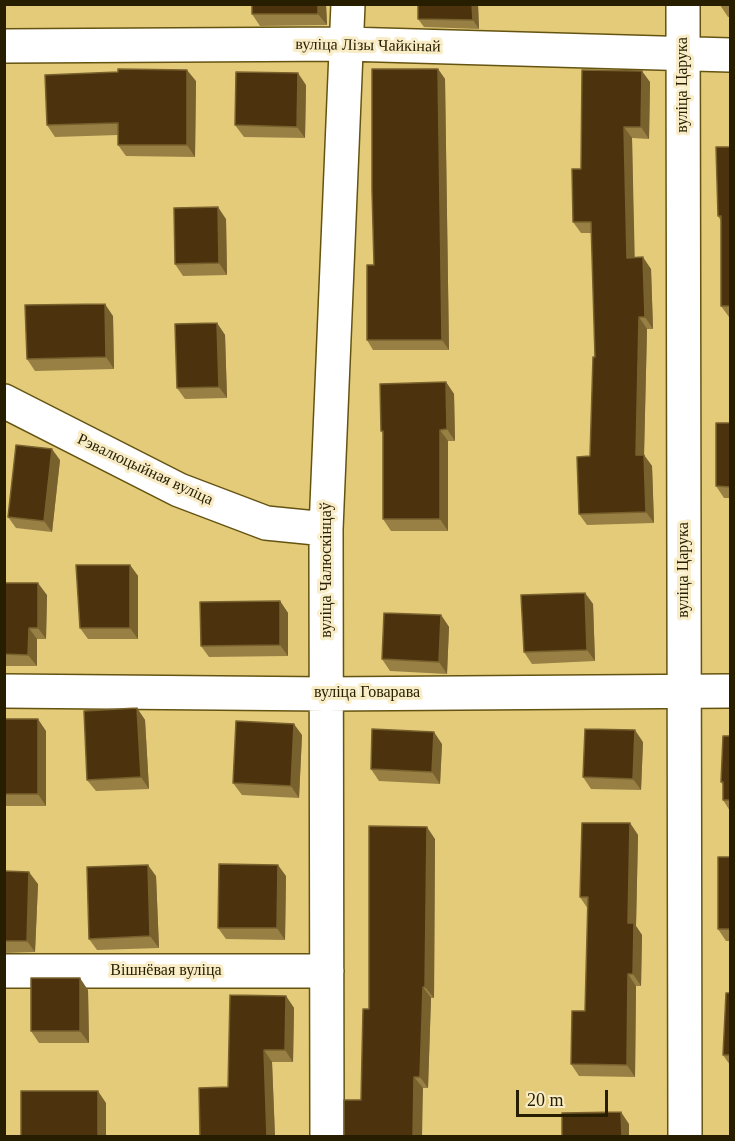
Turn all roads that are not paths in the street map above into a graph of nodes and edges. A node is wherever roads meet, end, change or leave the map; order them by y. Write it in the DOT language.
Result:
graph roads {
  1 [pos="348,4"];
  2 [pos="683,4"];
  3 [pos="346,44"];
  4 [pos="4,46"];
  5 [pos="682,55"];
  6 [pos="730,55"];
  7 [pos="4,401"];
  8 [pos="326,529"];
  9 [pos="4,691"];
  10 [pos="684,691"];
  11 [pos="730,691"];
  12 [pos="327,694"];
  13 [pos="4,971"];
  14 [pos="327,971"];
  15 [pos="327,1137"];
  16 [pos="685,1137"];
  1 -- 3 [label="street, вуліца Чалюскінцаў"];
  2 -- 5 [label="street, вуліца Царука"];
  3 -- 4 [label="street, вуліца Лізы Чайкінай"];
  3 -- 5 [label="street, вуліца Лізы Чайкінай"];
  3 -- 8 [label="street, вуліца Чалюскінцаў"];
  5 -- 6 [label="street, вуліца Лізы Чайкінай"];
  5 -- 10 [label="street, вуліца Царука"];
  7 -- 8 [label="street, Рэвалюцыйная вуліца"];
  8 -- 12 [label="street, вуліца Чалюскінцаў"];
  9 -- 12 [label="street, вуліца Говарава"];
  10 -- 11 [label="street, вуліца Говарава"];
  10 -- 12 [label="street, вуліца Говарава"];
  10 -- 16 [label="street, вуліца Царука"];
  12 -- 14 [label="street, вуліца Чалюскінцаў"];
  13 -- 14 [label="street, Вішнёвая вуліца"];
  14 -- 15 [label="street, вуліца Чалюскінцаў"];
}
